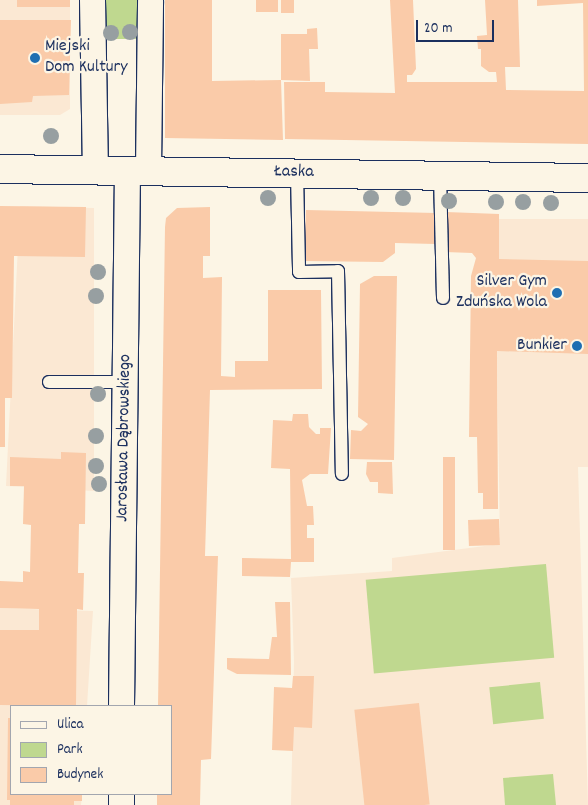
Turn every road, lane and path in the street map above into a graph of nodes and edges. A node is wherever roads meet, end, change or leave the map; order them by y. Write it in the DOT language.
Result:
graph roads {
  1 [pos="92,0"];
  2 [pos="150,0"];
  3 [pos="0,169"];
  4 [pos="95,169"];
  5 [pos="137,169"];
  6 [pos="297,173"];
  7 [pos="440,175"];
  8 [pos="588,178"];
  9 [pos="443,298"];
  10 [pos="48,382"];
  11 [pos="126,382"];
  12 [pos="342,474"];
  13 [pos="120,705"];
  1 -- 4 [label="street"];
  2 -- 5 [label="street, Jarosława Dąbrowskiego"];
  3 -- 4 [label="street, Łaska"];
  4 -- 5 [label="street, Łaska"];
  5 -- 6 [label="street, Łaska"];
  5 -- 11 [label="street, Jarosława Dąbrowskiego"];
  6 -- 7 [label="street, Łaska"];
  6 -- 12 [label="lane"];
  7 -- 8 [label="street, Łaska"];
  7 -- 9 [label="lane"];
  10 -- 11 [label="lane"];
  11 -- 13 [label="street, Jarosława Dąbrowskiego"];
}
